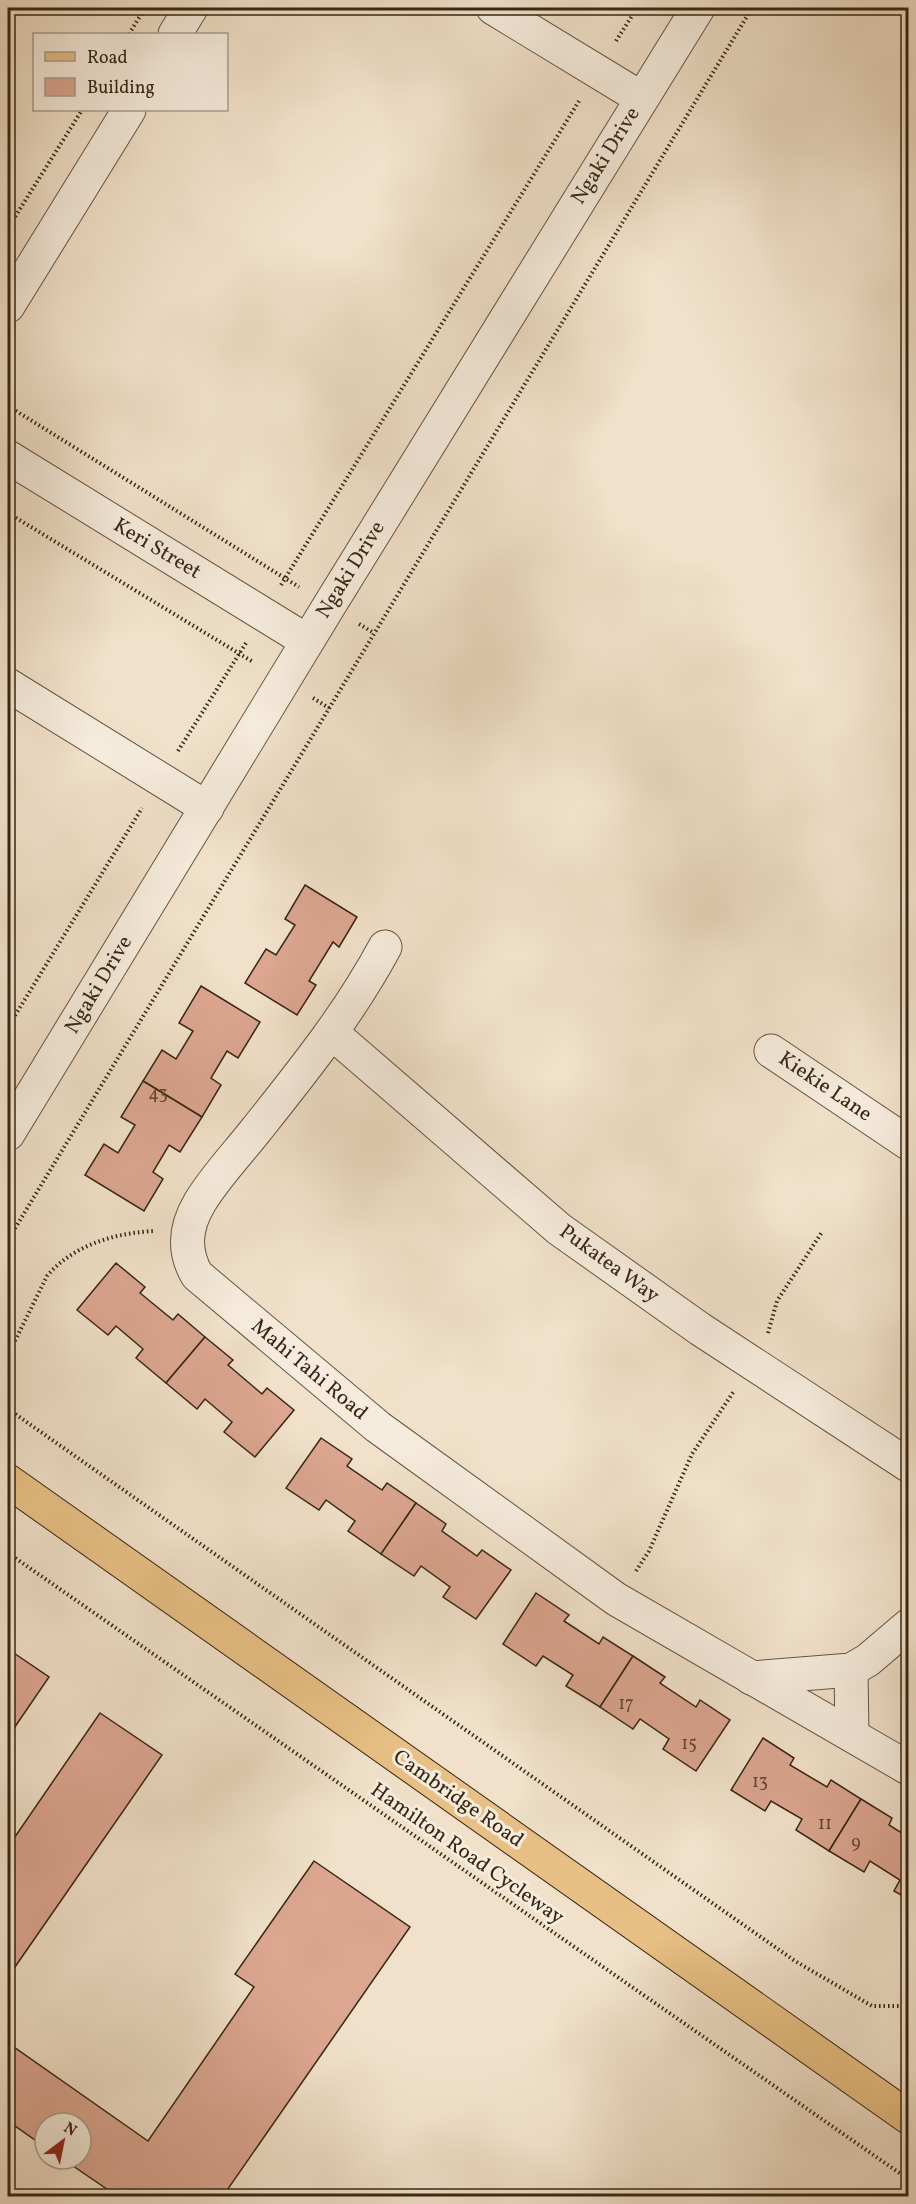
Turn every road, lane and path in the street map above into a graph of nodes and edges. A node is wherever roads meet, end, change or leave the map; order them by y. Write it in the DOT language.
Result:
graph roads {
  1 [pos="146,8"];
  2 [pos="191,8"];
  3 [pos="493,8"];
  4 [pos="637,8"];
  5 [pos="698,8"];
  6 [pos="752,8"];
  7 [pos="130,33"];
  8 [pos="176,33"];
  9 [pos="597,71"];
  10 [pos="641,98"];
  11 [pos="81,111"];
  12 [pos="128,111"];
  13 [pos="8,228"];
  14 [pos="8,306"];
  15 [pos="8,406"];
  16 [pos="8,457"];
  17 [pos="8,513"];
  18 [pos="285,579"];
  19 [pos="329,606"];
  20 [pos="264,614"];
  21 [pos="374,633"];
  22 [pos="307,641"];
  23 [pos="239,653"];
  24 [pos="284,681"];
  25 [pos="8,686"];
  26 [pos="329,708"];
  27 [pos="160,780"];
  28 [pos="207,808"];
  29 [pos="385,947"];
  30 [pos="8,1027"];
  31 [pos="332,1033"];
  32 [pos="771,1051"];
  33 [pos="8,1134"];
  34 [pos="909,1143"];
  35 [pos="189,1230"];
  36 [pos="822,1232"];
  37 [pos="8,1240"];
  38 [pos="9,1353"];
  39 [pos="753,1364"];
  40 [pos="8,1409"];
  41 [pos="909,1465"];
  42 [pos="8,1482"];
  43 [pos="8,1553"];
  44 [pos="616,1599"];
  45 [pos="909,1626"];
  46 [pos="851,1670"];
  47 [pos="751,1678"];
  48 [pos="852,1735"];
  49 [pos="909,1768"];
  50 [pos="909,2002"];
  51 [pos="907,2112"];
  52 [pos="909,2179"];
  1 -- 7 [label="path"];
  2 -- 8 [label="street"];
  3 -- 9 [label="street"];
  4 -- 9 [label="path"];
  5 -- 10 [label="street, Ngaki Drive"];
  6 -- 21 [label="path"];
  9 -- 10 [label="street"];
  9 -- 18 [label="path"];
  10 -- 19 [label="street, Ngaki Drive"];
  11 -- 13 [label="path"];
  12 -- 14 [label="street"];
  15 -- 18 [label="path"];
  16 -- 20 [label="street, Keri Street"];
  17 -- 23 [label="path"];
  18 -- 19 [label="path"];
  18 -- 20 [label="path"];
  19 -- 21 [label="path"];
  19 -- 22 [label="street, Ngaki Drive"];
  20 -- 22 [label="street, Keri Street"];
  20 -- 23 [label="path"];
  21 -- 26 [label="path"];
  22 -- 24 [label="street, Ngaki Drive"];
  23 -- 24 [label="path"];
  23 -- 27 [label="path"];
  24 -- 26 [label="path"];
  24 -- 28 [label="street, Ngaki Drive"];
  25 -- 27 [label="street"];
  26 -- 37 [label="path"];
  27 -- 28 [label="street"];
  27 -- 30 [label="path"];
  28 -- 33 [label="street, Ngaki Drive"];
  29 -- 31 [label="street, Mahi Tahi Road"];
  31 -- 35 [label="street, Mahi Tahi Road"];
  31 -- 39 [label="street, Pukatea Way"];
  32 -- 34 [label="street, Kiekie Lane"];
  35 -- 38 [label="path"];
  35 -- 44 [label="street, Mahi Tahi Road"];
  36 -- 39 [label="path"];
  39 -- 41 [label="street, Pukatea Way"];
  39 -- 44 [label="path"];
  40 -- 50 [label="path"];
  42 -- 51 [label="main road, Cambridge Road"];
  43 -- 52 [label="path, Hamilton Road Cycleway"];
  44 -- 47 [label="street, Mahi Tahi Road"];
  45 -- 46 [label="street"];
  46 -- 47 [label="street"];
  46 -- 48 [label="street"];
  47 -- 48 [label="street, Mahi Tahi Road"];
  48 -- 49 [label="street, Mahi Tahi Road"];
}
